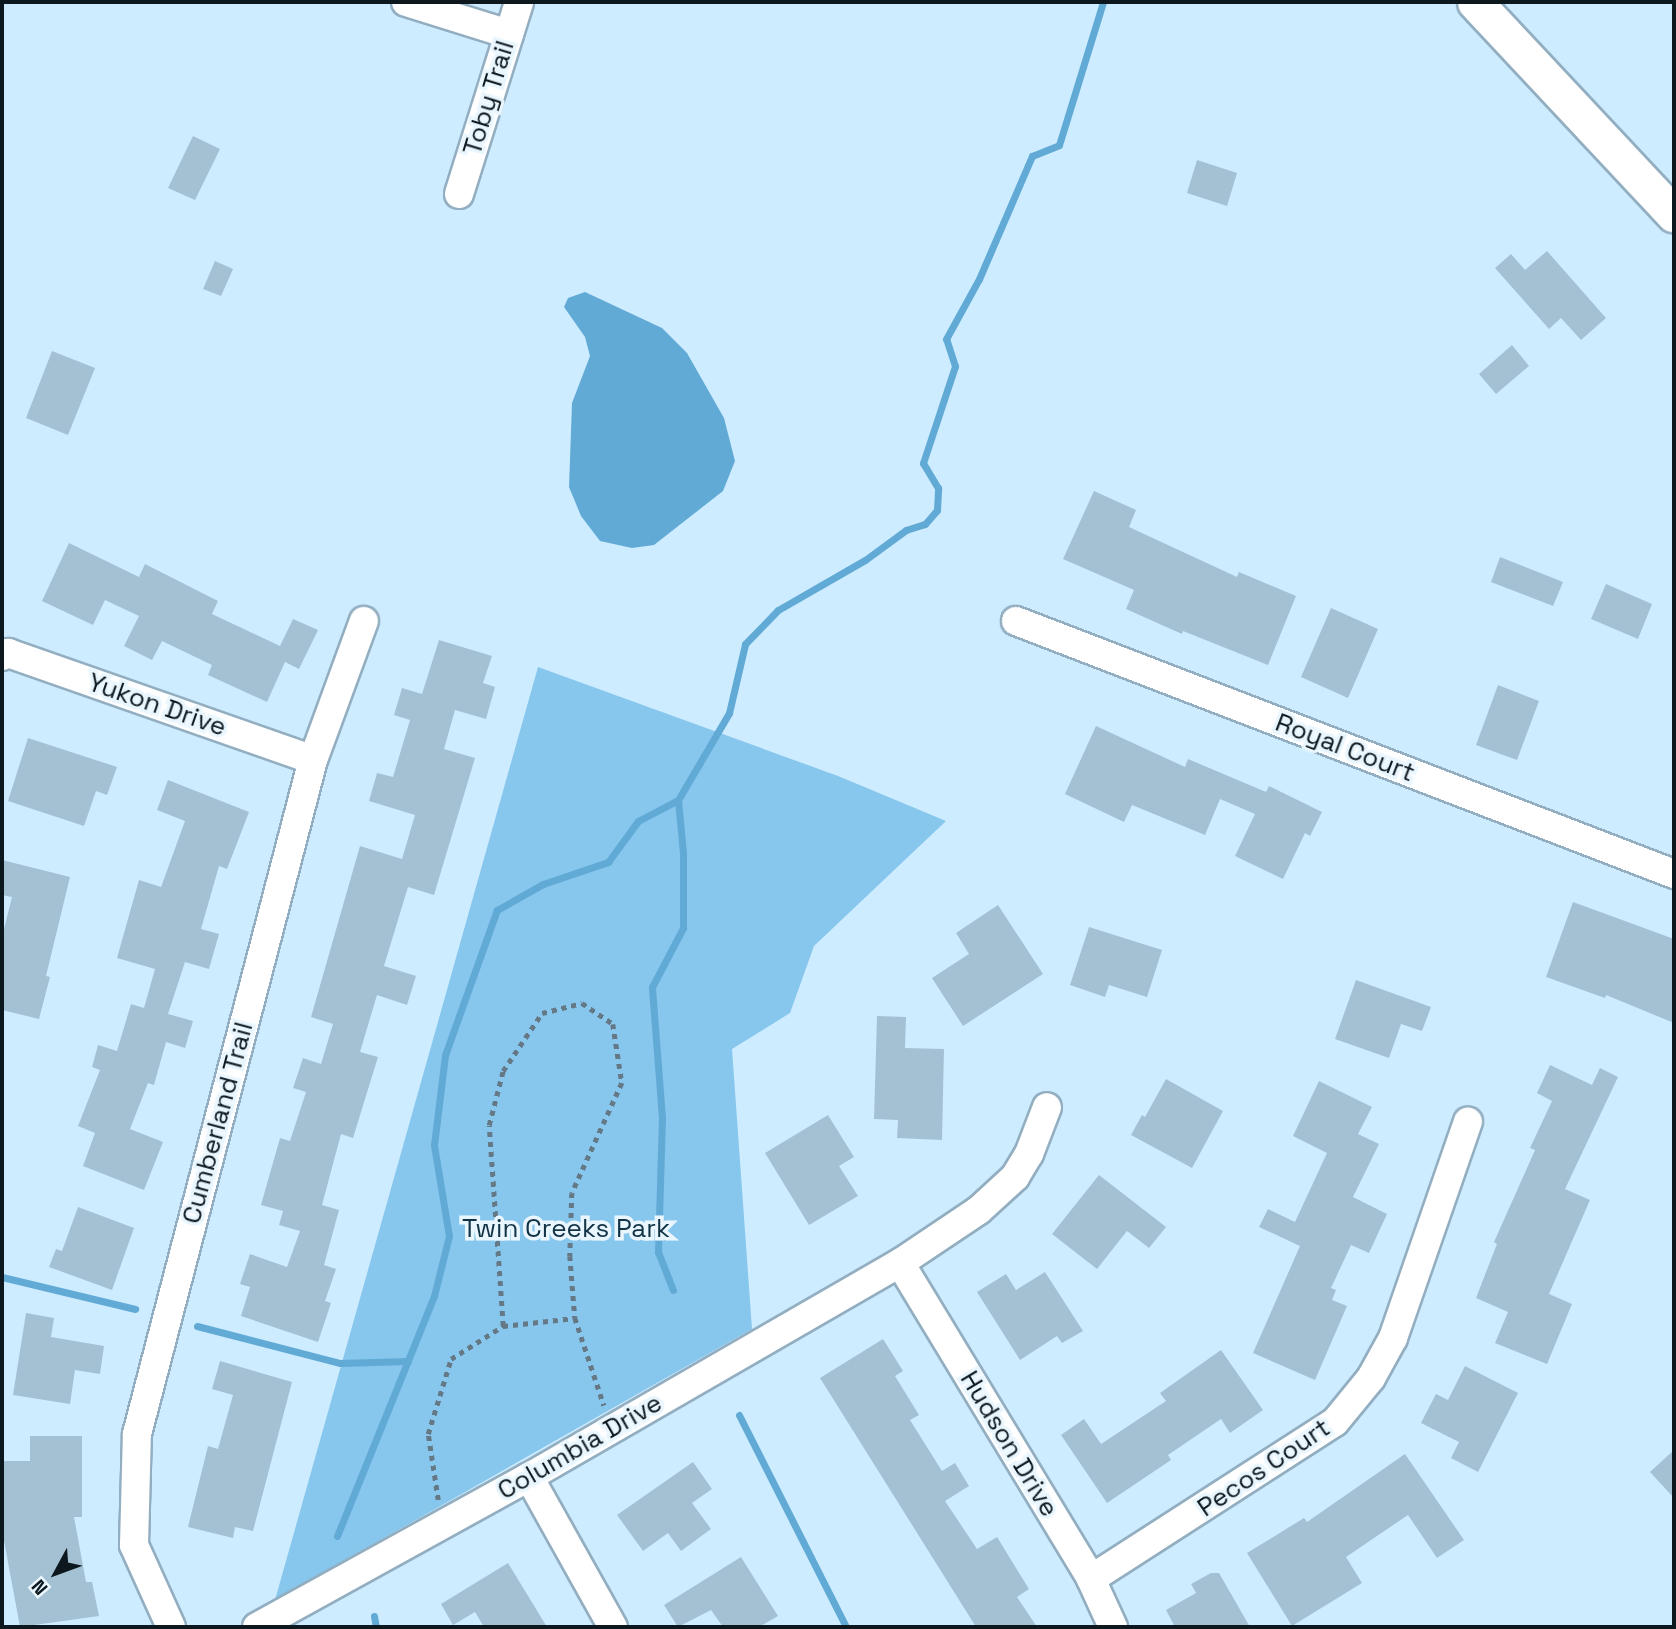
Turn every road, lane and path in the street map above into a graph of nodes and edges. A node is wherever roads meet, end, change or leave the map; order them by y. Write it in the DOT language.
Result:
graph roads {
  1 [pos="406,2"];
  2 [pos="519,2"];
  3 [pos="1475,2"];
  4 [pos="509,34"];
  5 [pos="459,194"];
  6 [pos="1674,215"];
  7 [pos="363,621"];
  8 [pos="1016,621"];
  9 [pos="2,656"];
  10 [pos="313,760"];
  11 [pos="1674,874"];
  12 [pos="1047,1107"];
  13 [pos="1468,1122"];
  14 [pos="900,1263"];
  15 [pos="575,1318"];
  16 [pos="503,1326"];
  17 [pos="611,1429"];
  18 [pos="529,1477"];
  19 [pos="441,1525"];
  20 [pos="1091,1579"];
  21 [pos="172,1627"];
  22 [pos="257,1627"];
  23 [pos="613,1627"];
  24 [pos="1113,1627"];
  1 -- 4 [label="street"];
  2 -- 4 [label="street, Toby Trail"];
  3 -- 6 [label="street"];
  4 -- 5 [label="street, Toby Trail"];
  7 -- 10 [label="street, Cumberland Trail"];
  8 -- 11 [label="street, Royal Court"];
  9 -- 10 [label="street, Yukon Drive"];
  10 -- 21 [label="street, Cumberland Trail"];
  12 -- 14 [label="street, Columbia Drive"];
  13 -- 20 [label="street, Pecos Court"];
  14 -- 17 [label="street, Columbia Drive"];
  14 -- 20 [label="street, Hudson Drive"];
  15 -- 16 [label="path"];
  15 -- 16 [label="path"];
  15 -- 17 [label="path"];
  16 -- 19 [label="path"];
  17 -- 18 [label="street, Columbia Drive"];
  18 -- 19 [label="street, Columbia Drive"];
  18 -- 23 [label="street"];
  19 -- 22 [label="street, Columbia Drive"];
  20 -- 24 [label="street, Hudson Drive"];
}
